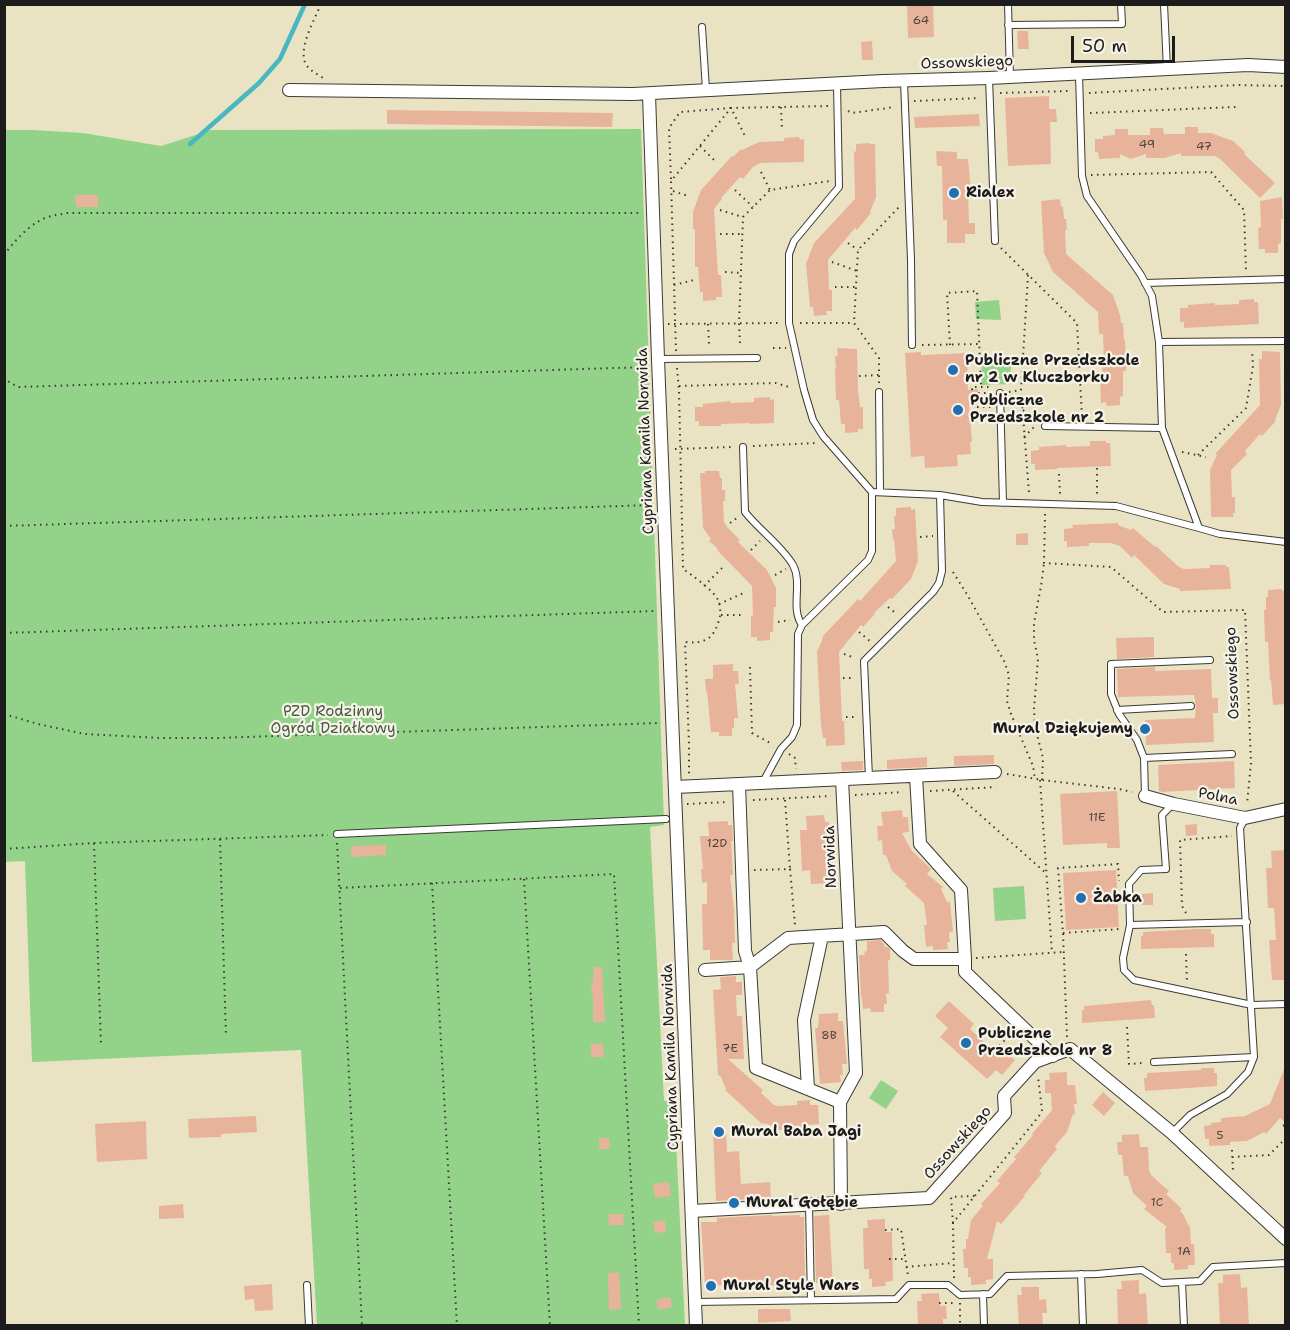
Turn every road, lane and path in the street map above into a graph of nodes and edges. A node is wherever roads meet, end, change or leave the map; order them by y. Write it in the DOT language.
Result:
graph roads {
  1 [pos="321,4"];
  2 [pos="1008,4"];
  3 [pos="1121,4"];
  4 [pos="1164,4"];
  5 [pos="1008,25"];
  6 [pos="702,27"];
  7 [pos="1286,67"];
  8 [pos="1167,69"];
  9 [pos="1078,73"];
  10 [pos="1010,77"];
  11 [pos="989,78"];
  12 [pos="326,80"];
  13 [pos="904,80"];
  14 [pos="837,84"];
  15 [pos="289,90"];
  16 [pos="1286,90"];
  17 [pos="706,91"];
  18 [pos="650,93"];
  19 [pos="1079,94"];
  20 [pos="990,97"];
  21 [pos="905,101"];
  22 [pos="837,106"];
  23 [pos="781,107"];
  24 [pos="1237,107"];
  25 [pos="731,108"];
  26 [pos="1080,114"];
  27 [pos="782,130"];
  28 [pos="745,136"];
  29 [pos="700,146"];
  30 [pos="714,160"];
  31 [pos="761,172"];
  32 [pos="1082,176"];
  33 [pos="839,180"];
  34 [pos="671,181"];
  35 [pos="735,190"];
  36 [pos="770,190"];
  37 [pos="672,191"];
  38 [pos="688,196"];
  39 [pos="908,196"];
  40 [pos="753,207"];
  41 [pos="720,210"];
  42 [pos="653,213"];
  43 [pos="743,217"];
  44 [pos="720,234"];
  45 [pos="742,234"];
  46 [pos="995,241"];
  47 [pos="848,243"];
  48 [pos="858,250"];
  49 [pos="4,255"];
  50 [pos="832,262"];
  51 [pos="857,271"];
  52 [pos="725,272"];
  53 [pos="741,273"];
  54 [pos="1028,274"];
  55 [pos="1286,279"];
  56 [pos="694,280"];
  57 [pos="1246,280"];
  58 [pos="1145,283"];
  59 [pos="674,285"];
  60 [pos="835,287"];
  61 [pos="856,287"];
  62 [pos="657,323"];
  63 [pos="789,323"];
  64 [pos="854,323"];
  65 [pos="675,324"];
  66 [pos="708,324"];
  67 [pos="739,324"];
  68 [pos="1286,341"];
  69 [pos="1159,342"];
  70 [pos="740,343"];
  71 [pos="709,344"];
  72 [pos="979,344"];
  73 [pos="912,345"];
  74 [pos="950,345"];
  75 [pos="1245,348"];
  76 [pos="757,358"];
  77 [pos="676,359"];
  78 [pos="658,363"];
  79 [pos="879,375"];
  80 [pos="859,376"];
  81 [pos="4,377"];
  82 [pos="679,386"];
  83 [pos="981,387"];
  84 [pos="805,392"];
  85 [pos="879,392"];
  86 [pos="1000,393"];
  87 [pos="973,405"];
  88 [pos="1000,407"];
  89 [pos="1022,409"];
  90 [pos="1045,426"];
  91 [pos="1082,426"];
  92 [pos="1162,428"];
  93 [pos="1024,437"];
  94 [pos="743,447"];
  95 [pos="1170,450"];
  96 [pos="1198,455"];
  97 [pos="1206,457"];
  98 [pos="1097,468"];
  99 [pos="872,492"];
  100 [pos="880,492"];
  101 [pos="940,495"];
  102 [pos="1030,500"];
  103 [pos="1003,503"];
  104 [pos="663,505"];
  105 [pos="1045,505"];
  106 [pos="1097,505"];
  107 [pos="4,526"];
  108 [pos="1199,528"];
  109 [pos="1286,542"];
  110 [pos="942,555"];
  111 [pos="1044,562"];
  112 [pos="722,568"];
  113 [pos="704,586"];
  114 [pos="746,592"];
  115 [pos="719,604"];
  116 [pos="668,611"];
  117 [pos="721,615"];
  118 [pos="742,615"];
  119 [pos="802,625"];
  120 [pos="860,632"];
  121 [pos="4,633"];
  122 [pos="877,648"];
  123 [pos="1210,660"];
  124 [pos="750,667"];
  125 [pos="1191,706"];
  126 [pos="1118,710"];
  127 [pos="4,714"];
  128 [pos="672,722"];
  129 [pos="781,749"];
  130 [pos="1232,754"];
  131 [pos="1144,758"];
  132 [pos="996,772"];
  133 [pos="916,776"];
  134 [pos="869,778"];
  135 [pos="842,779"];
  136 [pos="1035,779"];
  137 [pos="1041,780"];
  138 [pos="796,781"];
  139 [pos="763,783"];
  140 [pos="739,784"];
  141 [pos="689,786"];
  142 [pos="675,787"];
  143 [pos="952,790"];
  144 [pos="1145,796"];
  145 [pos="785,799"];
  146 [pos="1174,804"];
  147 [pos="1286,808"];
  148 [pos="1245,818"];
  149 [pos="666,819"];
  150 [pos="337,834"];
  151 [pos="1240,835"];
  152 [pos="220,839"];
  153 [pos="94,843"];
  154 [pos="4,849"];
  155 [pos="790,869"];
  156 [pos="742,870"];
  157 [pos="1047,874"];
  158 [pos="524,879"];
  159 [pos="432,884"];
  160 [pos="1120,886"];
  161 [pos="340,888"];
  162 [pos="1247,922"];
  163 [pos="1192,923"];
  164 [pos="1130,925"];
  165 [pos="1123,929"];
  166 [pos="1063,933"];
  167 [pos="849,934"];
  168 [pos="822,936"];
  169 [pos="796,938"];
  170 [pos="1063,952"];
  171 [pos="1052,953"];
  172 [pos="1186,954"];
  173 [pos="965,958"];
  174 [pos="750,967"];
  175 [pos="705,970"];
  176 [pos="1188,992"];
  177 [pos="1286,1004"];
  178 [pos="1252,1005"];
  179 [pos="1127,1027"];
  180 [pos="226,1037"];
  181 [pos="1007,1038"];
  182 [pos="101,1046"];
  183 [pos="1070,1049"];
  184 [pos="995,1050"];
  185 [pos="1053,1056"];
  186 [pos="1254,1057"];
  187 [pos="1154,1062"];
  188 [pos="1037,1068"];
  189 [pos="808,1089"];
  190 [pos="840,1102"];
  191 [pos="1172,1133"];
  192 [pos="1286,1138"];
  193 [pos="1233,1156"];
  194 [pos="975,1196"];
  195 [pos="841,1204"];
  196 [pos="809,1205"];
  197 [pos="692,1211"];
  198 [pos="953,1223"];
  199 [pos="885,1230"];
  200 [pos="1286,1239"];
  201 [pos="889,1259"];
  202 [pos="905,1259"];
  203 [pos="953,1263"];
  204 [pos="1286,1263"];
  205 [pos="906,1267"];
  206 [pos="1081,1274"];
  207 [pos="1182,1282"];
  208 [pos="307,1285"];
  209 [pos="909,1285"];
  210 [pos="954,1289"];
  211 [pos="960,1294"];
  212 [pos="983,1294"];
  213 [pos="812,1300"];
  214 [pos="695,1302"];
  215 [pos="939,1303"];
  216 [pos="960,1303"];
  217 [pos="309,1326"];
  218 [pos="362,1326"];
  219 [pos="457,1326"];
  220 [pos="550,1326"];
  221 [pos="639,1326"];
  222 [pos="696,1326"];
  223 [pos="960,1326"];
  224 [pos="984,1326"];
  225 [pos="1083,1326"];
  226 [pos="1184,1326"];
  1 -- 12 [label="path"];
  2 -- 5 [label="lane"];
  3 -- 5 [label="lane"];
  4 -- 8 [label="lane"];
  5 -- 10 [label="lane"];
  6 -- 17 [label="lane"];
  7 -- 8 [label="street, Ossowskiego"];
  8 -- 9 [label="street, Ossowskiego"];
  9 -- 10 [label="street, Ossowskiego"];
  9 -- 19 [label="lane"];
  10 -- 11 [label="street, Ossowskiego"];
  11 -- 13 [label="street, Ossowskiego"];
  11 -- 20 [label="lane"];
  13 -- 14 [label="street, Ossowskiego"];
  13 -- 21 [label="lane"];
  14 -- 17 [label="street, Ossowskiego"];
  14 -- 22 [label="lane"];
  15 -- 18 [label="street, Ossowskiego"];
  16 -- 19 [label="path"];
  17 -- 18 [label="street, Ossowskiego"];
  18 -- 42 [label="street, Cypriana Kamila Norwida"];
  19 -- 20 [label="path"];
  19 -- 26 [label="lane"];
  20 -- 21 [label="path"];
  20 -- 46 [label="lane"];
  21 -- 22 [label="path"];
  21 -- 39 [label="lane"];
  22 -- 23 [label="path"];
  22 -- 33 [label="lane"];
  23 -- 25 [label="path"];
  23 -- 27 [label="path"];
  24 -- 26 [label="path"];
  25 -- 28 [label="path"];
  25 -- 29 [label="path"];
  25 -- 34 [label="path"];
  26 -- 32 [label="lane"];
  29 -- 30 [label="path"];
  29 -- 34 [label="path"];
  31 -- 36 [label="path"];
  32 -- 57 [label="path"];
  32 -- 58 [label="lane"];
  33 -- 36 [label="path"];
  33 -- 63 [label="lane"];
  34 -- 37 [label="path"];
  35 -- 40 [label="path"];
  36 -- 40 [label="path"];
  37 -- 38 [label="path"];
  37 -- 59 [label="path"];
  39 -- 48 [label="path"];
  39 -- 73 [label="lane"];
  40 -- 43 [label="path"];
  41 -- 43 [label="path"];
  42 -- 49 [label="path"];
  42 -- 62 [label="street, Cypriana Kamila Norwida"];
  43 -- 45 [label="path"];
  44 -- 45 [label="path"];
  45 -- 53 [label="path"];
  46 -- 54 [label="path"];
  47 -- 48 [label="path"];
  48 -- 51 [label="path"];
  50 -- 51 [label="path"];
  51 -- 61 [label="path"];
  52 -- 53 [label="path"];
  53 -- 67 [label="path"];
  54 -- 89 [label="path"];
  54 -- 91 [label="path"];
  55 -- 57 [label="lane"];
  56 -- 59 [label="path"];
  57 -- 58 [label="lane"];
  58 -- 69 [label="lane"];
  59 -- 65 [label="path"];
  60 -- 61 [label="path"];
  61 -- 64 [label="path"];
  62 -- 65 [label="path"];
  62 -- 78 [label="street, Cypriana Kamila Norwida"];
  63 -- 64 [label="path"];
  63 -- 67 [label="path"];
  63 -- 84 [label="lane"];
  64 -- 79 [label="path"];
  65 -- 66 [label="path"];
  65 -- 77 [label="path"];
  66 -- 67 [label="path"];
  66 -- 71 [label="path"];
  67 -- 70 [label="path"];
  68 -- 69 [label="lane"];
  69 -- 92 [label="lane"];
  72 -- 74 [label="path"];
  72 -- 74 [label="path"];
  72 -- 83 [label="path"];
  73 -- 74 [label="path"];
  75 -- 96 [label="path"];
  76 -- 77 [label="lane"];
  77 -- 78 [label="lane"];
  77 -- 82 [label="path"];
  78 -- 81 [label="path"];
  78 -- 104 [label="street, Cypriana Kamila Norwida"];
  79 -- 80 [label="path"];
  79 -- 85 [label="path"];
  82 -- 84 [label="path"];
  82 -- 113 [label="path"];
  84 -- 99 [label="lane"];
  85 -- 100 [label="lane"];
  86 -- 88 [label="lane"];
  87 -- 88 [label="path"];
  88 -- 103 [label="lane"];
  89 -- 90 [label="path"];
  89 -- 93 [label="path"];
  90 -- 91 [label="lane"];
  90 -- 93 [label="path"];
  91 -- 92 [label="lane"];
  92 -- 95 [label="lane"];
  93 -- 102 [label="path"];
  94 -- 119 [label="lane"];
  95 -- 96 [label="path"];
  95 -- 108 [label="lane"];
  96 -- 97 [label="path"];
  98 -- 106 [label="path"];
  99 -- 100 [label="lane"];
  99 -- 119 [label="lane"];
  100 -- 101 [label="lane"];
  101 -- 103 [label="lane"];
  101 -- 110 [label="lane"];
  103 -- 105 [label="lane"];
  104 -- 107 [label="path"];
  104 -- 116 [label="street, Cypriana Kamila Norwida"];
  105 -- 106 [label="lane"];
  105 -- 111 [label="path"];
  106 -- 108 [label="lane"];
  108 -- 109 [label="lane"];
  110 -- 122 [label="lane"];
  110 -- 136 [label="path"];
  111 -- 137 [label="path"];
  111 -- 148 [label="path, Ossowskiego"];
  112 -- 113 [label="path"];
  113 -- 115 [label="path"];
  114 -- 115 [label="path"];
  115 -- 117 [label="path"];
  116 -- 121 [label="path"];
  116 -- 128 [label="street, Cypriana Kamila Norwida"];
  117 -- 118 [label="path"];
  117 -- 141 [label="path"];
  119 -- 129 [label="lane"];
  120 -- 122 [label="path"];
  122 -- 134 [label="lane"];
  123 -- 126 [label="lane"];
  124 -- 129 [label="path"];
  125 -- 126 [label="lane"];
  126 -- 131 [label="lane"];
  127 -- 128 [label="path"];
  128 -- 142 [label="street, Cypriana Kamila Norwida"];
  129 -- 138 [label="path"];
  129 -- 139 [label="lane"];
  130 -- 131 [label="lane"];
  131 -- 144 [label="lane"];
  132 -- 133 [label="street"];
  132 -- 136 [label="path"];
  133 -- 134 [label="street"];
  133 -- 173 [label="street"];
  134 -- 135 [label="street"];
  135 -- 138 [label="street"];
  135 -- 167 [label="street, Norwida"];
  136 -- 137 [label="path"];
  137 -- 144 [label="path"];
  137 -- 157 [label="path"];
  138 -- 139 [label="street"];
  139 -- 140 [label="street"];
  140 -- 141 [label="street"];
  140 -- 156 [label="street"];
  141 -- 142 [label="street"];
  142 -- 197 [label="street, Cypriana Kamila Norwida"];
  143 -- 157 [label="path"];
  144 -- 146 [label="street, Polna"];
  145 -- 155 [label="path"];
  146 -- 148 [label="street, Polna"];
  146 -- 164 [label="lane"];
  147 -- 148 [label="street, Polna"];
  148 -- 151 [label="lane"];
  149 -- 150 [label="lane"];
  150 -- 152 [label="path"];
  150 -- 161 [label="path"];
  151 -- 162 [label="lane"];
  151 -- 163 [label="path"];
  152 -- 153 [label="path"];
  152 -- 180 [label="path"];
  153 -- 154 [label="path"];
  153 -- 182 [label="path"];
  155 -- 156 [label="path"];
  155 -- 169 [label="path"];
  156 -- 174 [label="street"];
  157 -- 171 [label="path"];
  158 -- 159 [label="path"];
  158 -- 220 [label="path"];
  158 -- 221 [label="path"];
  159 -- 161 [label="path"];
  159 -- 219 [label="path"];
  160 -- 166 [label="path"];
  161 -- 218 [label="path"];
  162 -- 163 [label="lane"];
  162 -- 178 [label="lane"];
  163 -- 164 [label="lane"];
  164 -- 176 [label="lane"];
  165 -- 166 [label="path"];
  166 -- 170 [label="path"];
  167 -- 168 [label="street"];
  167 -- 173 [label="street"];
  167 -- 190 [label="street, Norwida"];
  168 -- 169 [label="street"];
  168 -- 189 [label="street"];
  169 -- 174 [label="street"];
  170 -- 171 [label="path"];
  170 -- 183 [label="path"];
  171 -- 173 [label="path"];
  172 -- 176 [label="path"];
  173 -- 185 [label="street"];
  174 -- 175 [label="street"];
  174 -- 189 [label="street"];
  176 -- 178 [label="lane"];
  177 -- 178 [label="lane"];
  178 -- 186 [label="lane"];
  179 -- 187 [label="path"];
  181 -- 184 [label="path"];
  183 -- 185 [label="street, Ossowskiego"];
  183 -- 191 [label="street"];
  185 -- 195 [label="street, Ossowskiego"];
  186 -- 187 [label="lane"];
  186 -- 191 [label="lane"];
  188 -- 194 [label="path"];
  189 -- 190 [label="street"];
  190 -- 195 [label="street"];
  191 -- 200 [label="street"];
  192 -- 193 [label="path"];
  194 -- 198 [label="path"];
  194 -- 198 [label="path"];
  195 -- 196 [label="street, Ossowskiego"];
  196 -- 197 [label="street, Ossowskiego"];
  196 -- 213 [label="lane"];
  197 -- 214 [label="street, Cypriana Kamila Norwida"];
  198 -- 203 [label="path"];
  199 -- 202 [label="path"];
  201 -- 202 [label="path"];
  202 -- 205 [label="path"];
  203 -- 205 [label="path"];
  203 -- 210 [label="path"];
  204 -- 207 [label="lane"];
  205 -- 209 [label="path"];
  206 -- 207 [label="lane"];
  206 -- 212 [label="lane"];
  206 -- 225 [label="lane"];
  207 -- 226 [label="lane"];
  208 -- 217 [label="lane"];
  209 -- 210 [label="lane"];
  209 -- 213 [label="lane"];
  210 -- 211 [label="lane"];
  211 -- 212 [label="lane"];
  211 -- 216 [label="path"];
  212 -- 224 [label="lane"];
  213 -- 214 [label="lane"];
  214 -- 222 [label="street, Cypriana Kamila Norwida"];
  215 -- 216 [label="path"];
  216 -- 223 [label="path"];
}
